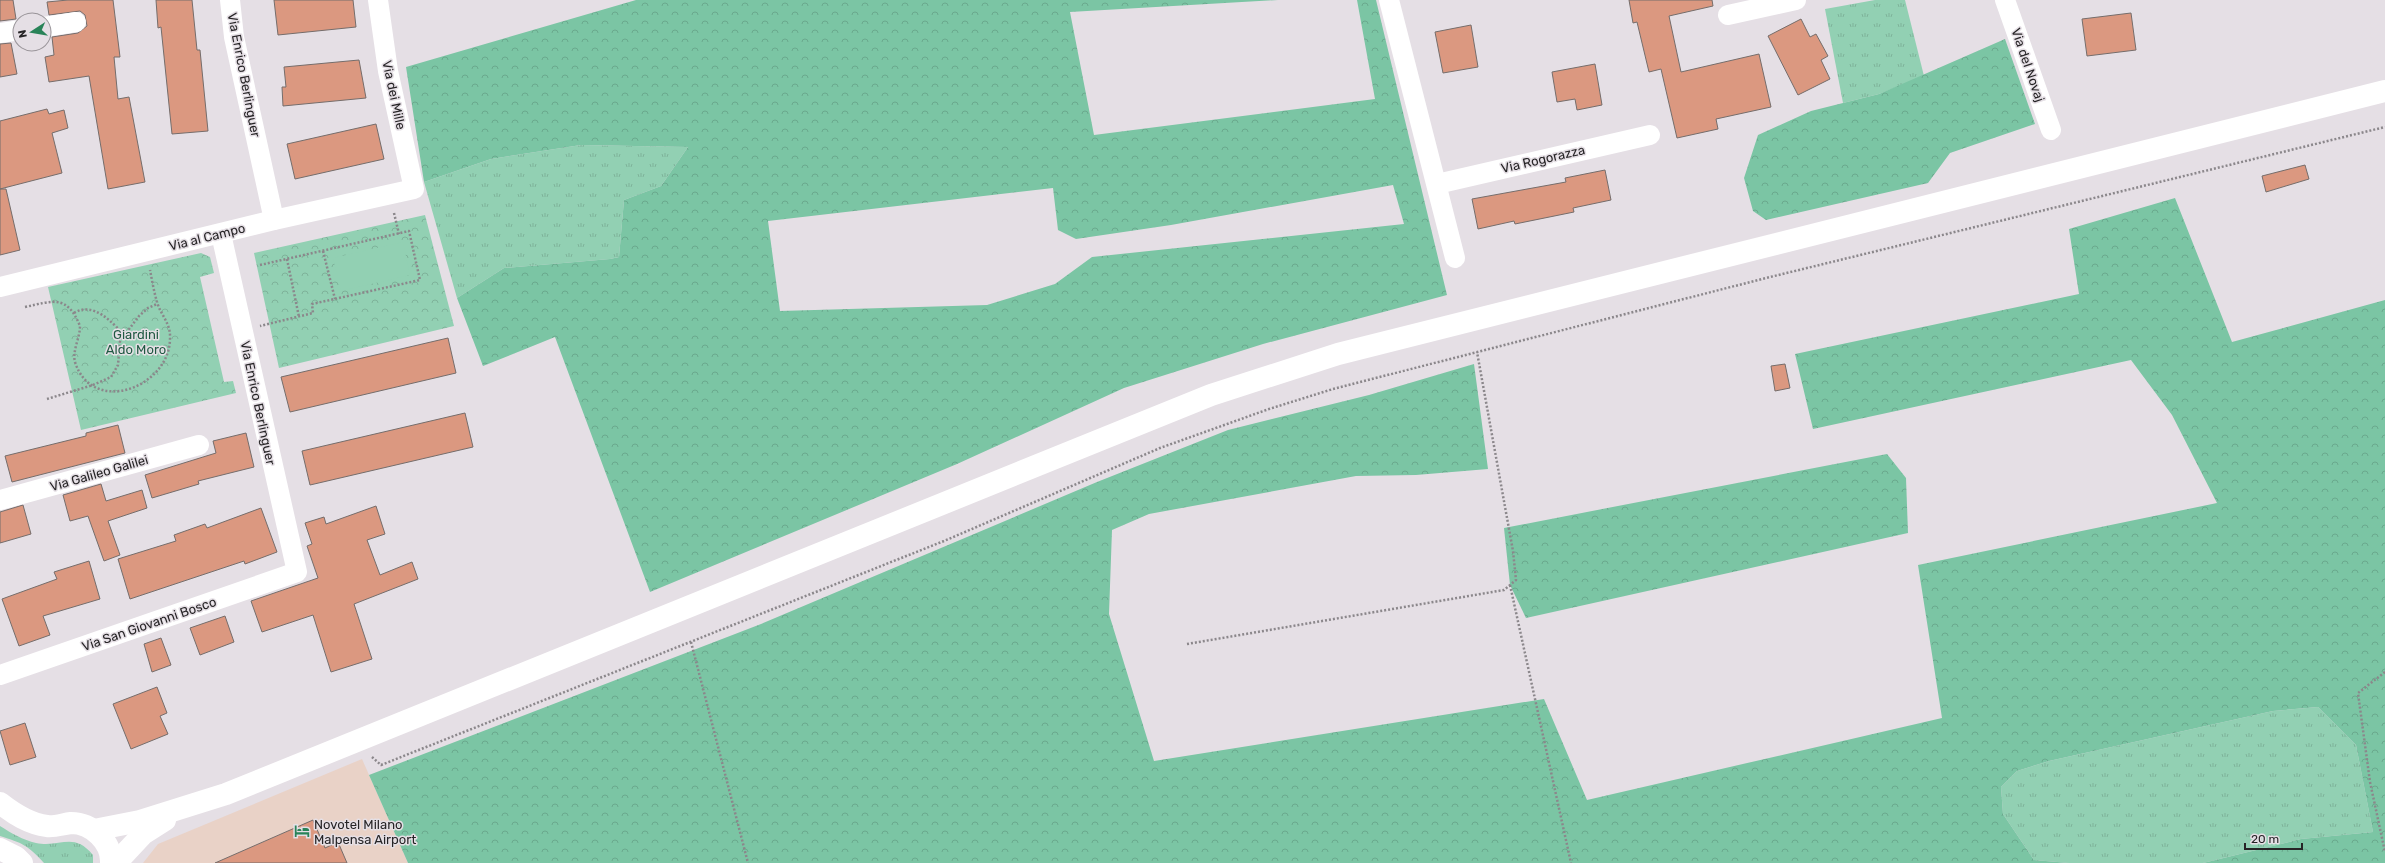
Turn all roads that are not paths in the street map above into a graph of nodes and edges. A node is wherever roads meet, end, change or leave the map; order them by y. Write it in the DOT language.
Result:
graph roads {
  1 [pos="230,0"];
  2 [pos="378,0"];
  3 [pos="1389,0"];
  4 [pos="1796,0"];
  5 [pos="2005,0"];
  6 [pos="1728,16"];
  7 [pos="76,22"];
  8 [pos="52,26"];
  9 [pos="12,31"];
  10 [pos="0,33"];
  11 [pos="2385,91"];
  12 [pos="2051,130"];
  13 [pos="1650,135"];
  14 [pos="1437,184"];
  15 [pos="414,189"];
  16 [pos="274,220"];
  17 [pos="221,234"];
  18 [pos="1455,258"];
  19 [pos="0,286"];
  20 [pos="199,445"];
  21 [pos="0,500"];
  22 [pos="297,572"];
  23 [pos="0,675"];
  24 [pos="0,803"];
  25 [pos="181,810"];
  26 [pos="94,830"];
  27 [pos="0,849"];
  28 [pos="22,863"];
  29 [pos="110,863"];
  30 [pos="116,863"];
  1 -- 16 [label="street, Via Enrico Berlinguer"];
  2 -- 15 [label="street, Via dei Mille"];
  3 -- 14 [label="street"];
  4 -- 6 [label="street"];
  5 -- 12 [label="street, Via del Novaj"];
  7 -- 8 [label="street"];
  9 -- 10 [label="street"];
  11 -- 25 [label="street"];
  13 -- 14 [label="street, Via Rogorazza"];
  14 -- 18 [label="street"];
  15 -- 16 [label="street, Via al Campo"];
  16 -- 17 [label="street, Via al Campo"];
  17 -- 19 [label="street, Via al Campo"];
  17 -- 22 [label="street, Via Enrico Berlinguer"];
  20 -- 21 [label="street, Via Galileo Galilei"];
  22 -- 23 [label="street, Via San Giovanni Bosco"];
  24 -- 26 [label="street"];
  25 -- 26 [label="street"];
  25 -- 30 [label="street"];
  26 -- 29 [label="street"];
  27 -- 28 [label="street"];
}
